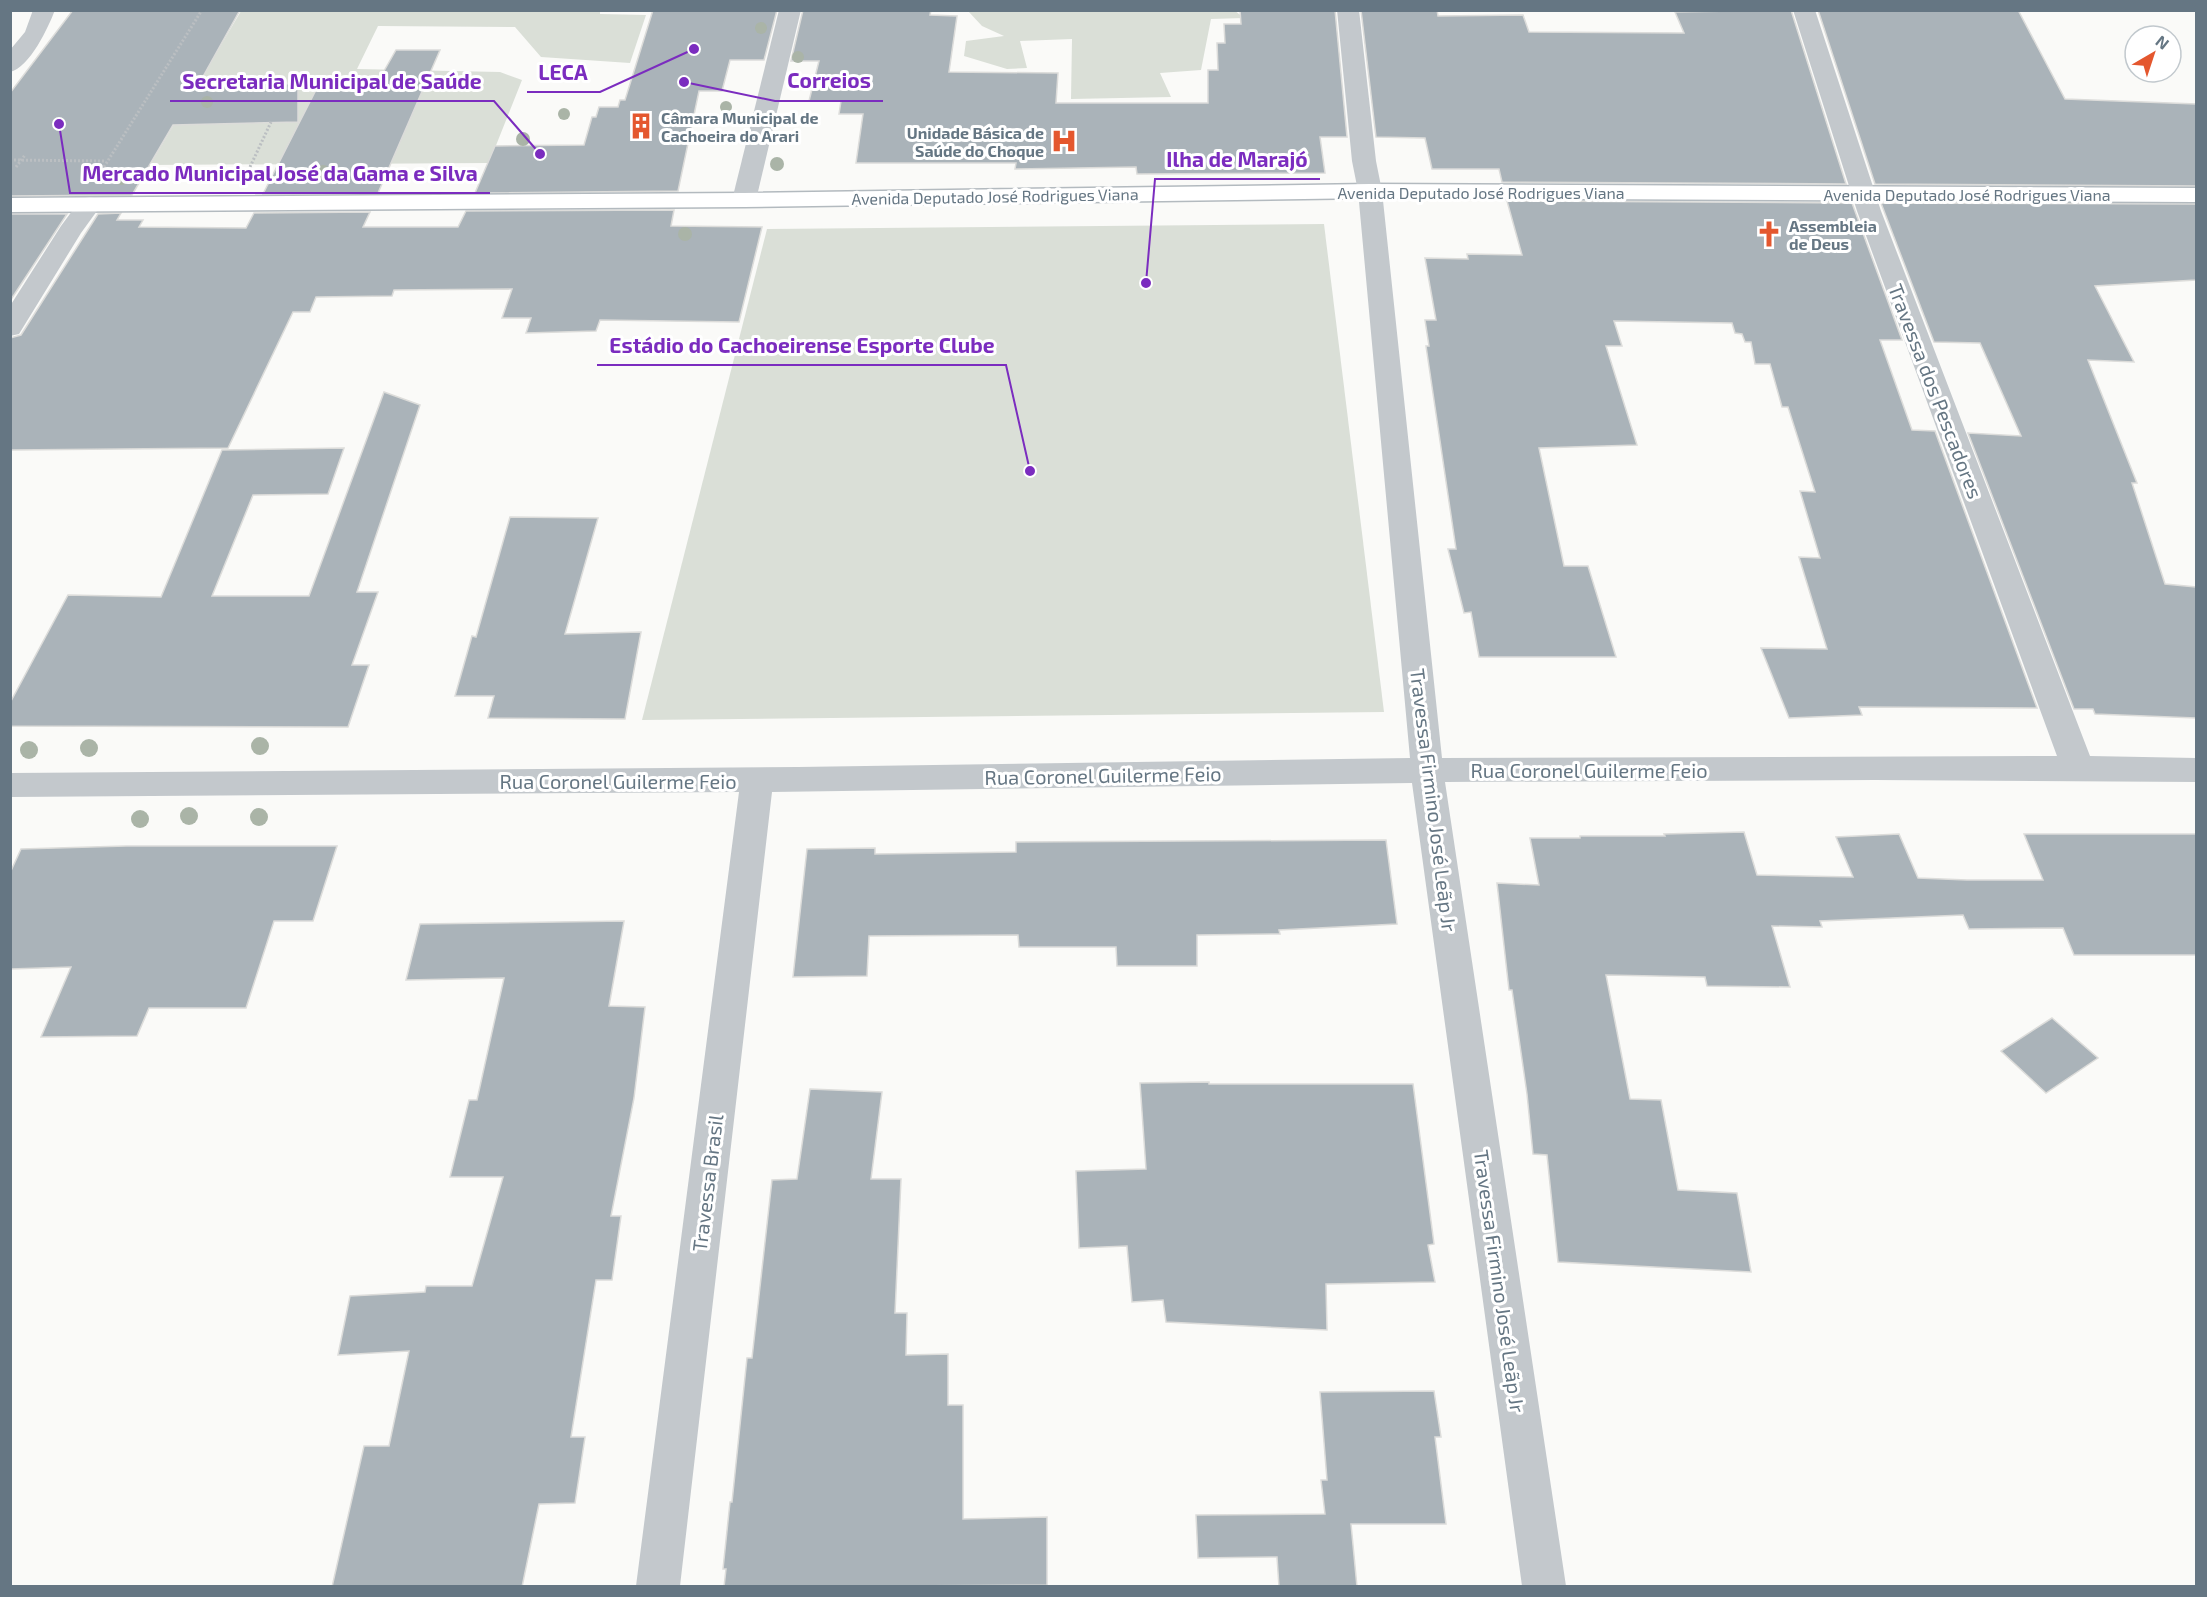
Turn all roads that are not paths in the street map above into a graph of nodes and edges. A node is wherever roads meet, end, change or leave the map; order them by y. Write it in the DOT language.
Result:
graph roads {
  1 [pos="44,10"];
  2 [pos="790,10"];
  3 [pos="1348,10"];
  4 [pos="1804,10"];
  5 [pos="10,65"];
  6 [pos="1370,191"];
  7 [pos="1865,194"];
  8 [pos="2196,195"];
  9 [pos="744,200"];
  10 [pos="90,204"];
  11 [pos="10,205"];
  12 [pos="10,328"];
  13 [pos="2078,768"];
  14 [pos="1427,770"];
  15 [pos="2196,770"];
  16 [pos="757,780"];
  17 [pos="10,786"];
  18 [pos="658,1587"];
  19 [pos="1544,1587"];
  1 -- 5 [label="street"];
  2 -- 9 [label="street"];
  3 -- 6 [label="street, Travessa Firmino José Leãp Jr"];
  4 -- 7 [label="street, Travessa dos Pescadores"];
  6 -- 7 [label="street, Avenida Deputado José Rodrigues Viana"];
  6 -- 9 [label="street, Avenida Deputado José Rodrigues Viana"];
  6 -- 14 [label="street, Travessa Firmino José Leãp Jr"];
  7 -- 8 [label="street, Avenida Deputado José Rodrigues Viana"];
  7 -- 13 [label="street, Travessa dos Pescadores"];
  9 -- 10 [label="street, Avenida Deputado José Rodrigues Viana"];
  10 -- 11 [label="street, Avenida Deputado José Rodrigues Viana"];
  10 -- 12 [label="street"];
  13 -- 14 [label="street, Rua Coronel Guilerme Feio"];
  13 -- 15 [label="street, Rua Coronel Guilerme Feio"];
  14 -- 16 [label="street, Rua Coronel Guilerme Feio"];
  14 -- 19 [label="street, Travessa Firmino José Leãp Jr"];
  16 -- 17 [label="street, Rua Coronel Guilerme Feio"];
  16 -- 18 [label="street, Travessa Brasil"];
}
